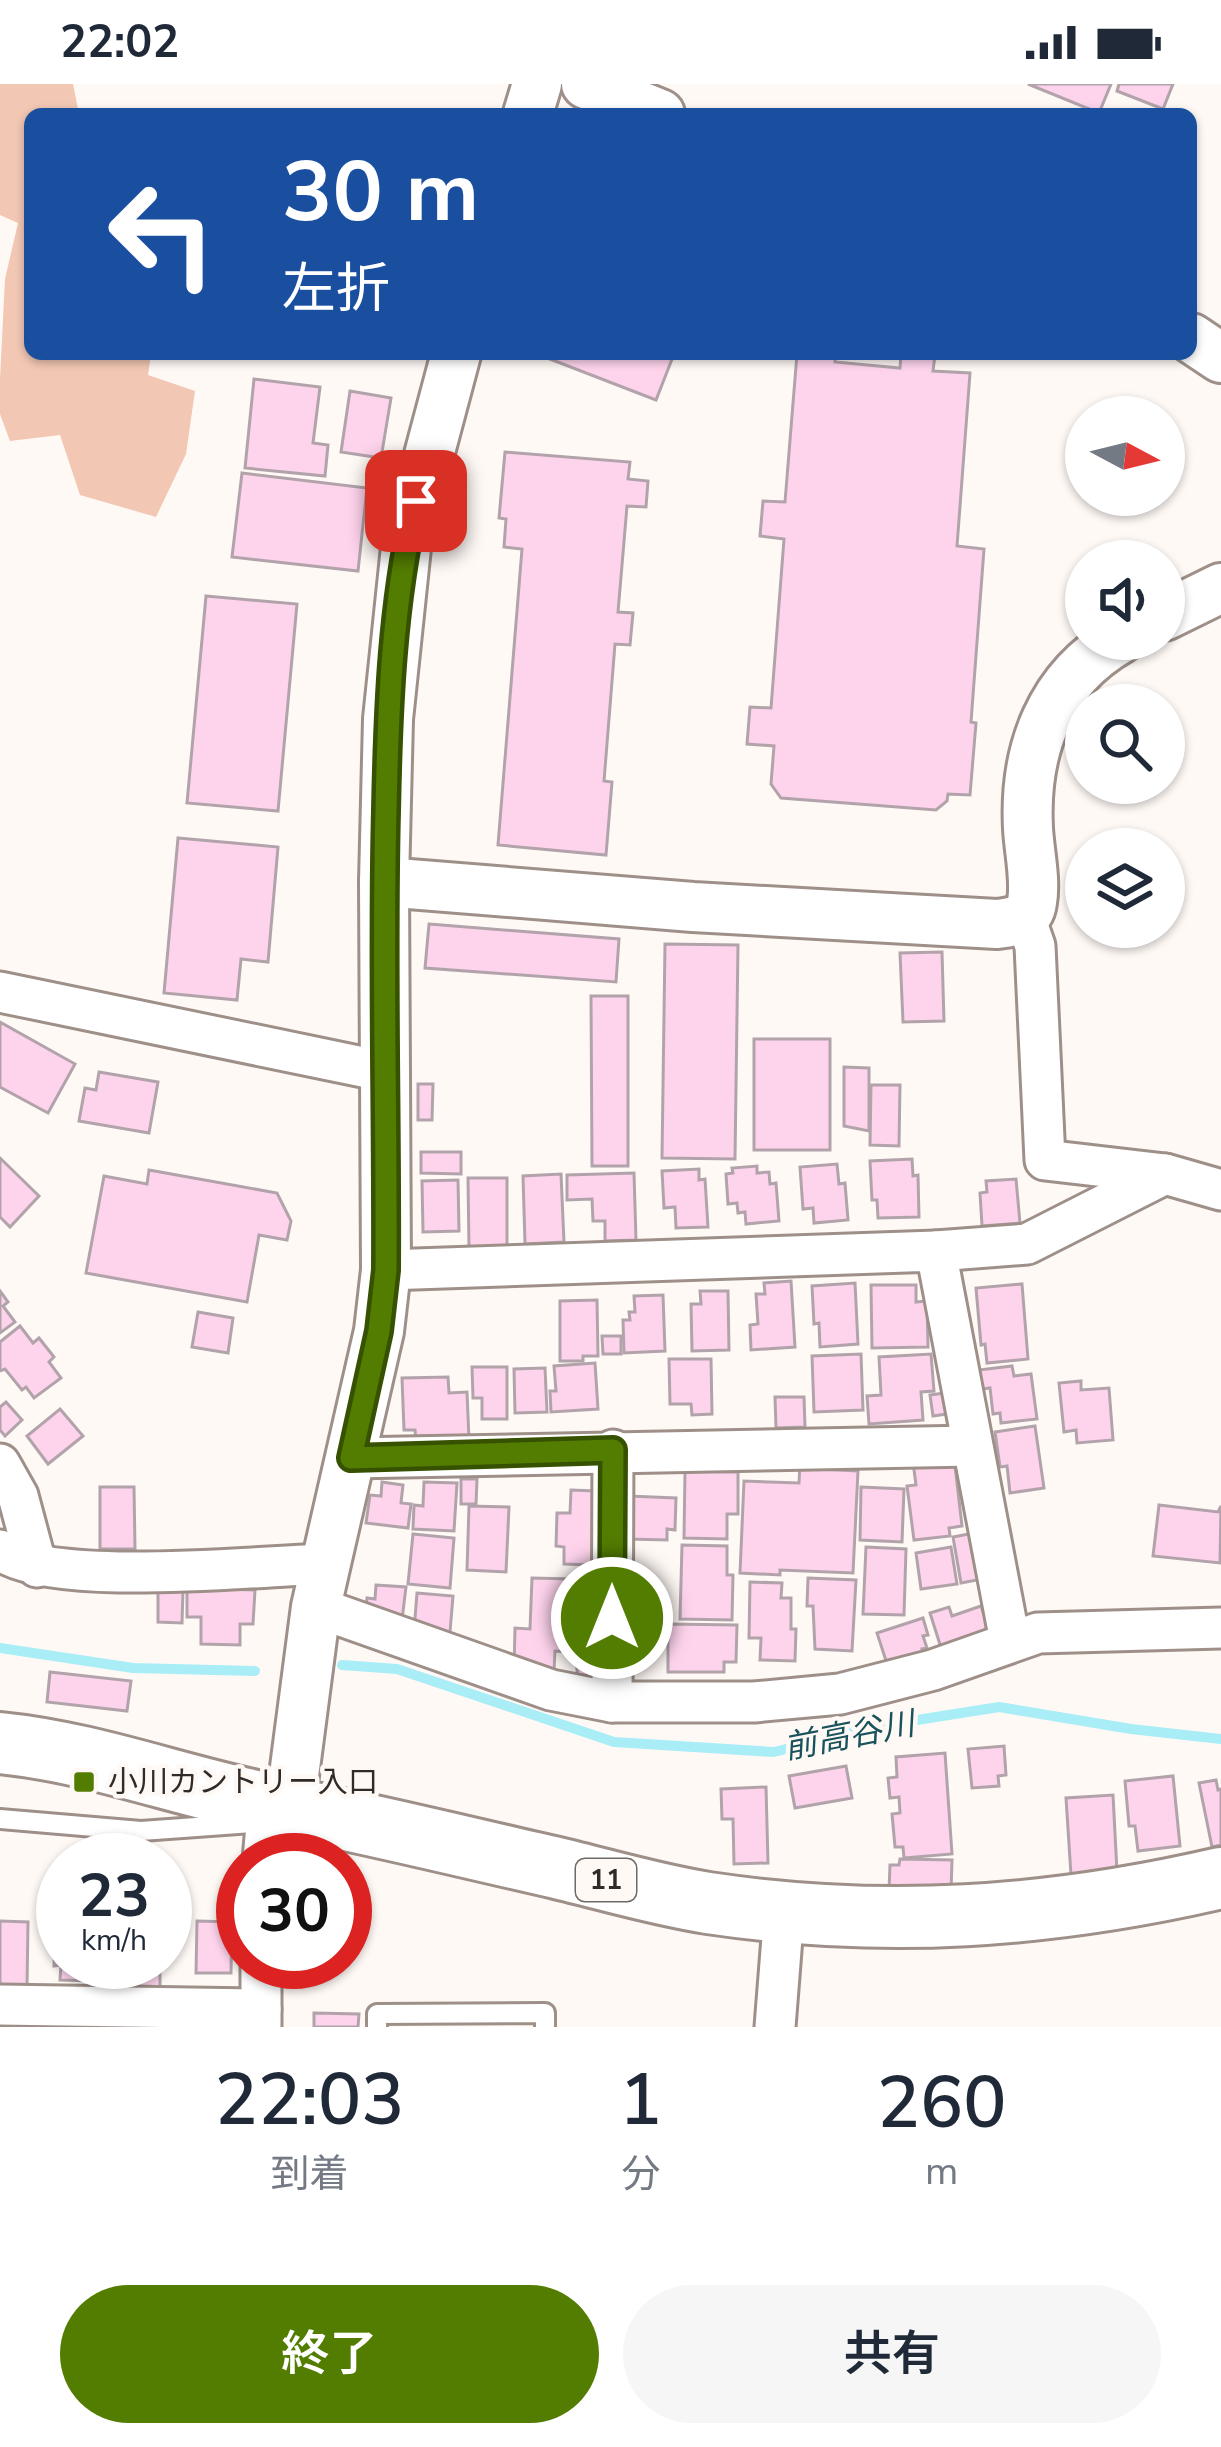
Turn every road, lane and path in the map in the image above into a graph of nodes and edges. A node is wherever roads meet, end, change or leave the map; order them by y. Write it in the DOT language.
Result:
graph roads {
  1 [pos="586,84"];
  2 [pos="645,108"];
  3 [pos="454,360"];
  4 [pos="1221,588"];
  5 [pos="1185,606"];
  6 [pos="1094,660"];
  7 [pos="384,882"];
  8 [pos="1025,917"];
  9 [pos="0,992"];
  10 [pos="387,1072"];
  11 [pos="1165,1174"];
  12 [pos="1221,1190"];
  13 [pos="936,1251"];
  14 [pos="386,1270"];
  15 [pos="972,1446"];
  16 [pos="613,1450"];
  17 [pos="351,1458"];
  18 [pos="0,1464"];
  19 [pos="0,1550"];
  20 [pos="37,1567"];
  21 [pos="320,1585"];
  22 [pos="1221,1628"];
  23 [pos="1010,1641"];
  24 [pos="612,1702"];
  25 [pos="0,1743"];
  26 [pos="0,1819"];
  27 [pos="272,1822"];
  28 [pos="1221,1878"];
  29 [pos="784,1912"];
  30 [pos="0,2005"];
  31 [pos="261,2018"];
  32 [pos="377,2027"];
  33 [pos="545,2027"];
  34 [pos="776,2027"];
  1 -- 2 [label="street"];
  3 -- 7 [label="street"];
  4 -- 5 [label="street"];
  6 -- 8 [label="street"];
  7 -- 8 [label="street"];
  7 -- 10 [label="street"];
  8 -- 11 [label="street"];
  9 -- 10 [label="street"];
  10 -- 14 [label="street"];
  11 -- 12 [label="street"];
  11 -- 13 [label="street"];
  13 -- 14 [label="street"];
  13 -- 15 [label="street"];
  14 -- 17 [label="street"];
  15 -- 16 [label="street"];
  15 -- 23 [label="street"];
  16 -- 17 [label="street"];
  16 -- 24 [label="street"];
  17 -- 21 [label="street"];
  18 -- 20 [label="street"];
  19 -- 20 [label="street"];
  20 -- 21 [label="street"];
  21 -- 24 [label="street"];
  21 -- 27 [label="street"];
  22 -- 23 [label="street"];
  23 -- 24 [label="street"];
  25 -- 27 [label="main road, 11"];
  26 -- 27 [label="lane"];
  27 -- 29 [label="main road, 11"];
  28 -- 29 [label="main road, 11"];
  29 -- 34 [label="street"];
  30 -- 31 [label="street"];
  32 -- 33 [label="lane"];
}
